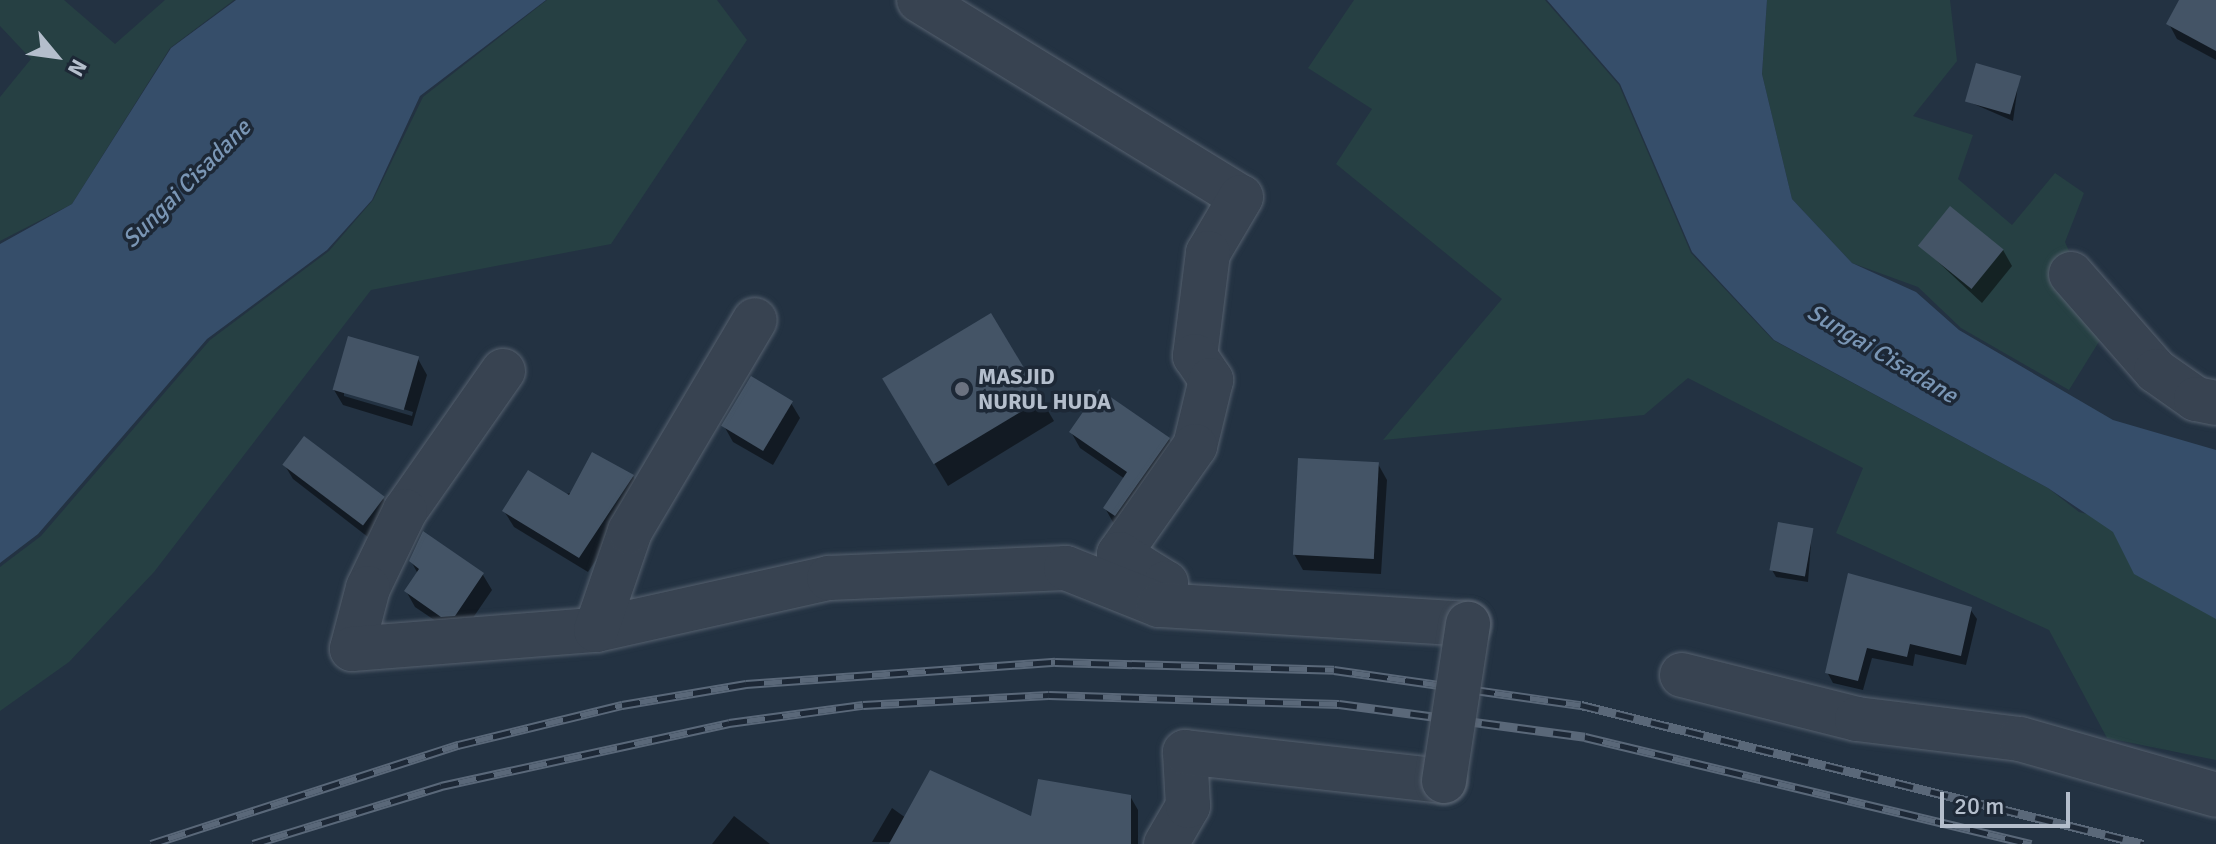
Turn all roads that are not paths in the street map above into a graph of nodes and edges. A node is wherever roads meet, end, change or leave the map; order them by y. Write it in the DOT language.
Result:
graph roads {
  1 [pos="919,0"];
  2 [pos="2071,274"];
  3 [pos="755,320"];
  4 [pos="503,371"];
  5 [pos="2216,403"];
  6 [pos="1159,605"];
  7 [pos="596,630"];
  8 [pos="1682,675"];
  9 [pos="2216,795"];
  10 [pos="1166,844"];
  1 -- 6 [label="street"];
  2 -- 5 [label="street"];
  3 -- 7 [label="street"];
  4 -- 7 [label="street"];
  6 -- 7 [label="street"];
  6 -- 10 [label="street, bridge"];
  8 -- 9 [label="street"];
}
